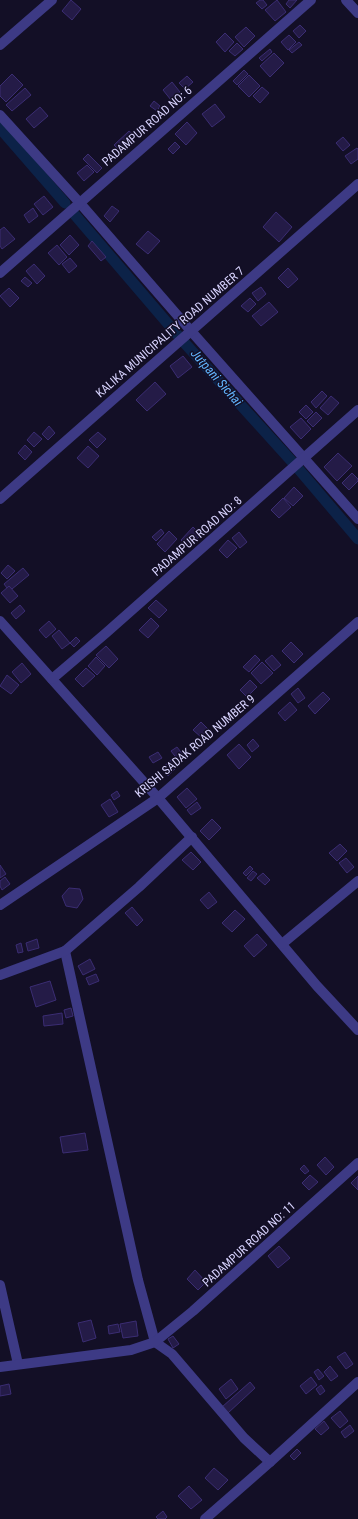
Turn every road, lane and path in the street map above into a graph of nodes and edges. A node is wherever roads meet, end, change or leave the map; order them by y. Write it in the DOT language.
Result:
graph roads {
  1 [pos="52,0"];
  2 [pos="311,0"];
  3 [pos="346,0"];
  4 [pos="358,13"];
  5 [pos="0,46"];
  6 [pos="0,114"];
  7 [pos="358,184"];
  8 [pos="80,202"];
  9 [pos="0,274"];
  10 [pos="191,331"];
  11 [pos="358,410"];
  12 [pos="304,459"];
  13 [pos="0,499"];
  14 [pos="358,519"];
  15 [pos="0,620"];
  16 [pos="358,622"];
  17 [pos="52,679"];
  18 [pos="158,798"];
  19 [pos="192,837"];
  20 [pos="358,881"];
  21 [pos="0,905"];
  22 [pos="282,944"];
  23 [pos="65,951"];
  24 [pos="0,975"];
  25 [pos="358,1030"];
  26 [pos="358,1163"];
  27 [pos="0,1285"];
  28 [pos="155,1342"];
  29 [pos="18,1364"];
  30 [pos="0,1367"];
  31 [pos="358,1382"];
  32 [pos="270,1462"];
  33 [pos="205,1519"];
  1 -- 5 [label="street"];
  2 -- 8 [label="street, PADAMPUR ROAD NO: 6"];
  3 -- 4 [label="street"];
  6 -- 8 [label="street"];
  7 -- 10 [label="street, KALIKA MUNICIPALITY ROAD NUMBER 7"];
  8 -- 9 [label="street, PADAMPUR ROAD NO: 6"];
  8 -- 10 [label="street"];
  10 -- 12 [label="street"];
  10 -- 13 [label="street, KALIKA MUNICIPALITY ROAD NUMBER 7"];
  11 -- 12 [label="street, PADAMPUR ROAD NO: 8"];
  12 -- 14 [label="street"];
  12 -- 17 [label="street, PADAMPUR ROAD NO: 8"];
  15 -- 17 [label="street"];
  16 -- 18 [label="street, KRISHI SADAK ROAD NUMBER 9"];
  17 -- 18 [label="street"];
  18 -- 19 [label="street"];
  18 -- 21 [label="street, KRISHI SADAK ROAD NUMBER 9"];
  19 -- 22 [label="street"];
  19 -- 23 [label="street"];
  20 -- 22 [label="street"];
  22 -- 25 [label="street"];
  23 -- 24 [label="street"];
  23 -- 28 [label="street"];
  26 -- 28 [label="street, PADAMPUR ROAD NO: 11"];
  27 -- 29 [label="street"];
  28 -- 29 [label="street"];
  28 -- 32 [label="street"];
  29 -- 30 [label="street"];
  31 -- 32 [label="street"];
  32 -- 33 [label="street"];
}
